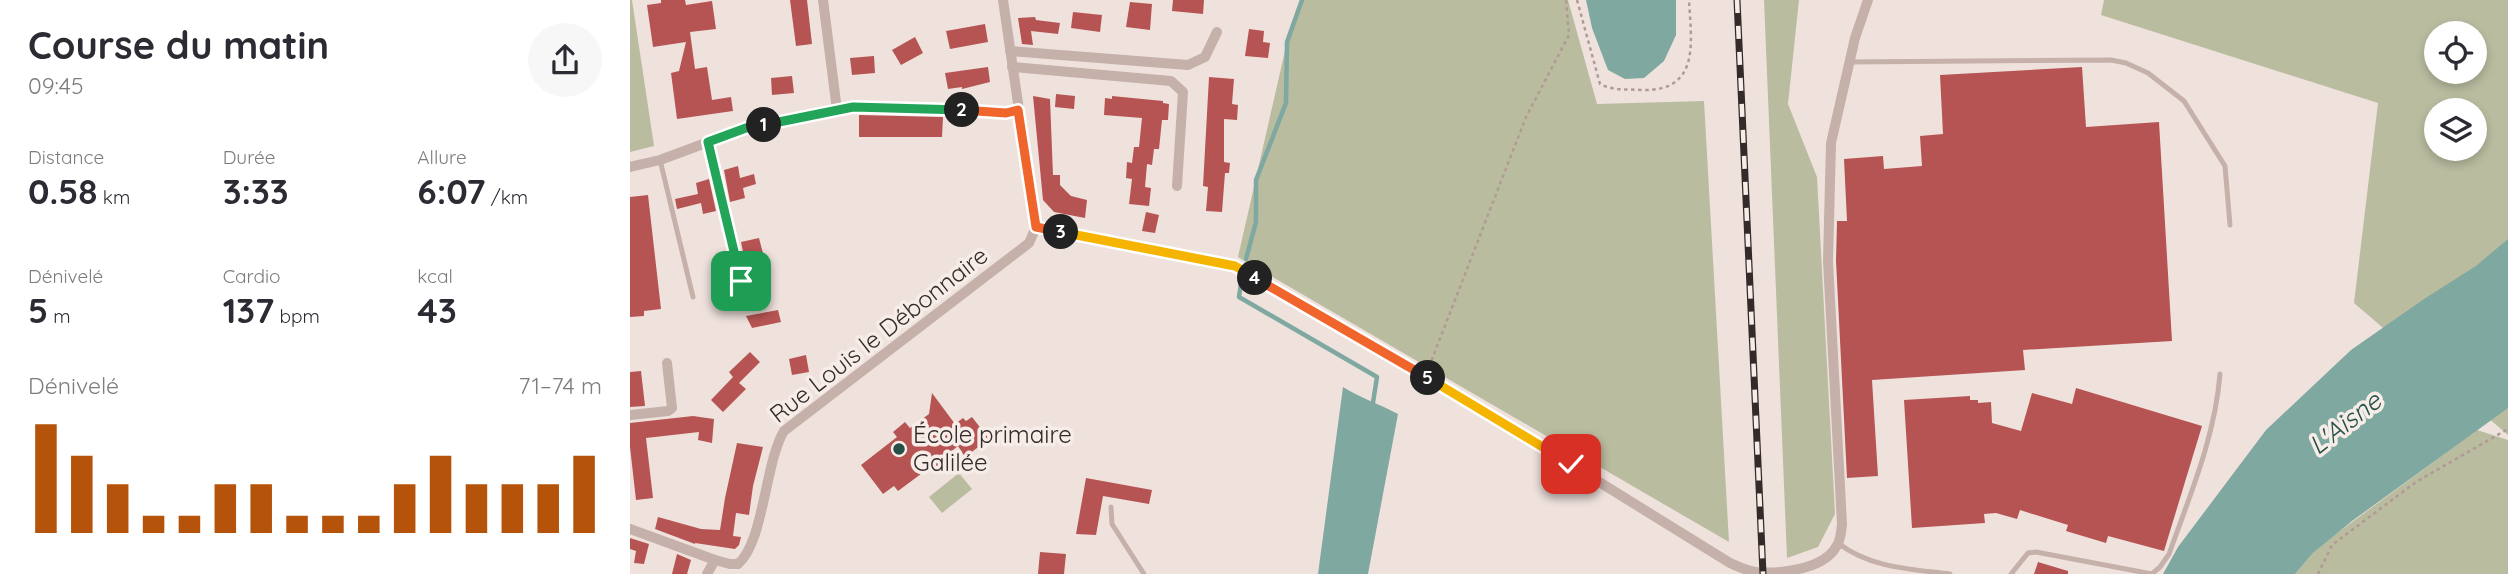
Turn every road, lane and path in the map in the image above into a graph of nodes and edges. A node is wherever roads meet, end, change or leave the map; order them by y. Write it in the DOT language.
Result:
graph roads {
  1 [pos="823,0"];
  2 [pos="1003,0"];
  3 [pos="1566,0"];
  4 [pos="1577,0"];
  5 [pos="1689,0"];
  6 [pos="1868,0"];
  7 [pos="1217,32"];
  8 [pos="1010,51"];
  9 [pos="1849,62"];
  10 [pos="1012,67"];
  11 [pos="837,110"];
  12 [pos="1018,110"];
  13 [pos="708,142"];
  14 [pos="660,160"];
  15 [pos="630,167"];
  16 [pos="1177,186"];
  17 [pos="2230,225"];
  18 [pos="1036,227"];
  19 [pos="741,281"];
  20 [pos="693,297"];
  21 [pos="667,363"];
  22 [pos="2220,374"];
  23 [pos="1425,376"];
  24 [pos="630,415"];
  25 [pos="2508,429"];
  26 [pos="1111,507"];
  27 [pos="630,529"];
  28 [pos="1838,544"];
  29 [pos="715,559"];
  30 [pos="740,569"];
  31 [pos="1914,572"];
  32 [pos="707,574"];
  33 [pos="1144,574"];
  34 [pos="1950,574"];
  35 [pos="2011,574"];
  36 [pos="2318,574"];
  1 -- 11 [label="street"];
  2 -- 8 [label="street"];
  3 -- 23 [label="path"];
  4 -- 5 [label="path"];
  6 -- 9 [label="street"];
  7 -- 8 [label="street"];
  8 -- 10 [label="street"];
  9 -- 17 [label="lane"];
  9 -- 28 [label="street"];
  10 -- 12 [label="street"];
  10 -- 16 [label="street"];
  11 -- 12 [label="street"];
  11 -- 13 [label="street"];
  12 -- 18 [label="street"];
  13 -- 14 [label="street"];
  13 -- 19 [label="street"];
  14 -- 15 [label="street"];
  14 -- 20 [label="lane"];
  18 -- 23 [label="street"];
  18 -- 30 [label="street, Rue Louis le Débonnaire"];
  21 -- 24 [label="street"];
  22 -- 35 [label="lane"];
  23 -- 28 [label="street"];
  25 -- 36 [label="path"];
  26 -- 33 [label="lane"];
  27 -- 29 [label="street"];
  28 -- 31 [label="lane"];
  29 -- 30 [label="street"];
  29 -- 32 [label="street"];
  31 -- 34 [label="lane"];
}
